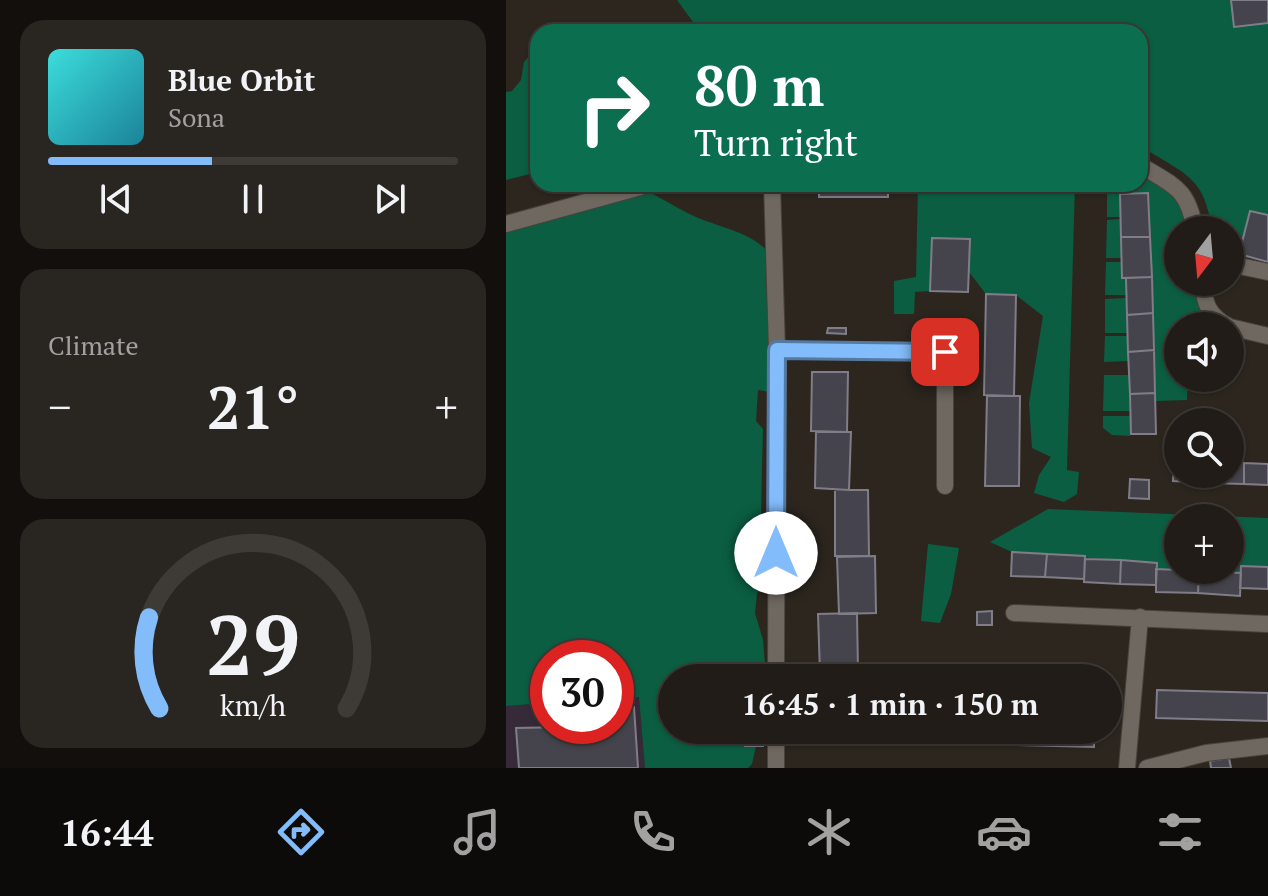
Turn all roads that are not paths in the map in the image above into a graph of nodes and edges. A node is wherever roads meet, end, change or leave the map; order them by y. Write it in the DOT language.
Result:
graph roads {
  1 [pos="1148,171"];
  2 [pos="622,192"];
  3 [pos="772,192"];
  4 [pos="1193,216"];
  5 [pos="506,224"];
  6 [pos="1244,267"];
  7 [pos="1268,272"];
  8 [pos="1244,330"];
  9 [pos="1268,336"];
  10 [pos="777,350"];
  11 [pos="945,486"];
  12 [pos="1014,613"];
  13 [pos="1140,617"];
  14 [pos="1268,624"];
  15 [pos="776,664"];
  16 [pos="776,744"];
  17 [pos="1268,746"];
  18 [pos="776,768"];
  19 [pos="1127,768"];
  20 [pos="1147,768"];
  1 -- 4 [label="street"];
  2 -- 5 [label="street"];
  3 -- 10 [label="street"];
  6 -- 7 [label="street"];
  8 -- 9 [label="street"];
  10 -- 11 [label="street"];
  10 -- 15 [label="street"];
  12 -- 13 [label="street"];
  13 -- 14 [label="street"];
  13 -- 19 [label="street"];
  16 -- 18 [label="street"];
  17 -- 20 [label="street"];
}
